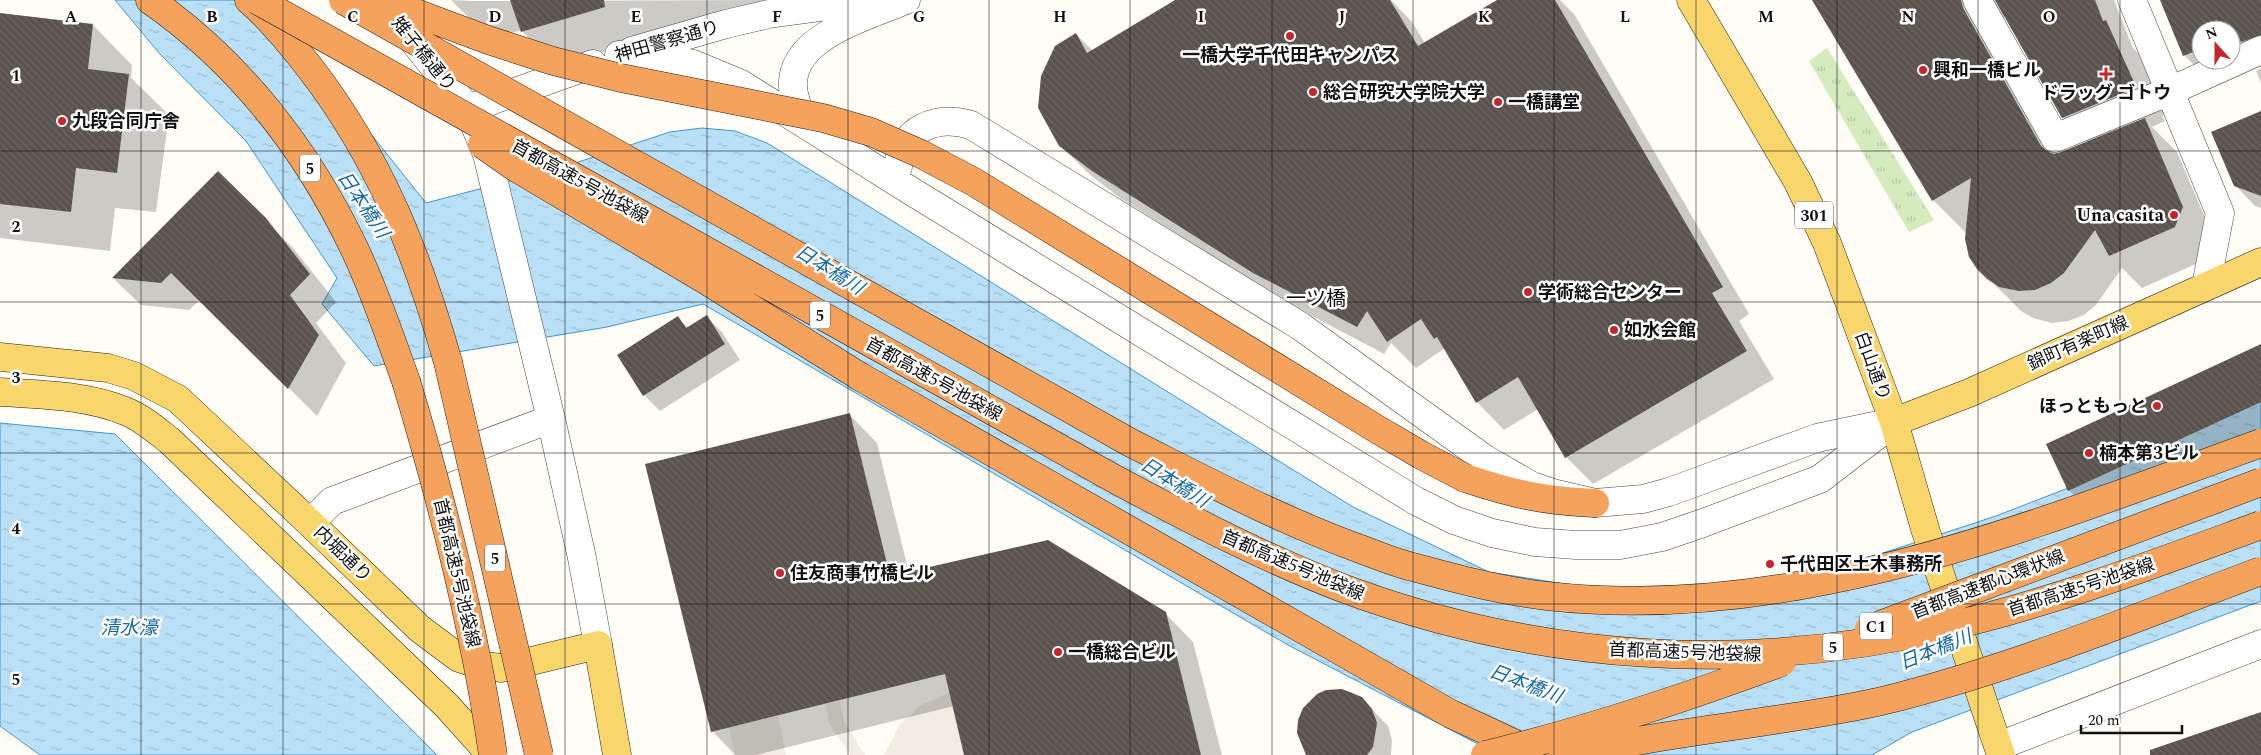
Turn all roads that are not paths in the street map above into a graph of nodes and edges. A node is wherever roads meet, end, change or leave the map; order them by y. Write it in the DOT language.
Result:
graph roads {
  1 [pos="150,0"];
  2 [pos="249,0"];
  3 [pos="257,0"];
  4 [pos="343,0"];
  5 [pos="380,0"];
  6 [pos="874,0"];
  7 [pos="906,0"];
  8 [pos="1691,0"];
  9 [pos="1977,0"];
  10 [pos="2132,0"];
  11 [pos="339,46"];
  12 [pos="2261,50"];
  13 [pos="618,54"];
  14 [pos="2170,91"];
  15 [pos="468,109"];
  16 [pos="807,124"];
  17 [pos="904,186"];
  18 [pos="2261,262"];
  19 [pos="2206,286"];
  20 [pos="0,357"];
  21 [pos="0,392"];
  22 [pos="551,419"];
  23 [pos="1894,422"];
  24 [pos="2261,443"];
  25 [pos="2261,482"];
  26 [pos="1595,503"];
  27 [pos="310,523"];
  28 [pos="2261,525"];
  29 [pos="2261,571"];
  30 [pos="2261,644"];
  31 [pos="598,645"];
  32 [pos="2000,750"];
  33 [pos="492,755"];
  34 [pos="539,755"];
  35 [pos="617,755"];
  36 [pos="1485,755"];
  37 [pos="1539,755"];
  38 [pos="1563,755"];
  1 -- 33 [label="highway, 首都高速5号池袋線 / 5, bridge"];
  2 -- 34 [label="highway, 5, bridge"];
  3 -- 11 [label="highway, 首都高速5号池袋線 / 5, bridge"];
  4 -- 24 [label="highway, 5, bridge"];
  5 -- 15 [label="street, 雉子橋通り"];
  5 -- 26 [label="highway, bridge"];
  6 -- 13 [label="street, 神田警察通り"];
  7 -- 16 [label="street"];
  8 -- 23 [label="main road, 白山通り / 301"];
  9 -- 14 [label="street"];
  10 -- 14 [label="street"];
  11 -- 28 [label="highway, 首都高速5号池袋線 / 5, bridge"];
  11 -- 37 [label="highway, bridge"];
  12 -- 14 [label="street"];
  13 -- 15 [label="street, 神田警察通り"];
  13 -- 16 [label="street"];
  14 -- 19 [label="street"];
  15 -- 22 [label="street, 雉子橋通り"];
  16 -- 17 [label="street"];
  17 -- 23 [label="street"];
  17 -- 26 [label="street"];
  18 -- 19 [label="main road, 錦町有楽町線"];
  19 -- 23 [label="main road, 錦町有楽町線"];
  20 -- 27 [label="main road, 内堀通り"];
  21 -- 33 [label="main road"];
  22 -- 27 [label="street"];
  22 -- 31 [label="street, 雉子橋通り"];
  23 -- 26 [label="street"];
  23 -- 32 [label="main road, 白山通り / 301, bridge"];
  25 -- 36 [label="highway, 首都高速都心環状線 / C1, bridge"];
  27 -- 31 [label="main road, 内堀通り"];
  29 -- 38 [label="highway, bridge"];
  30 -- 32 [label="street"];
  31 -- 35 [label="main road"];
}
